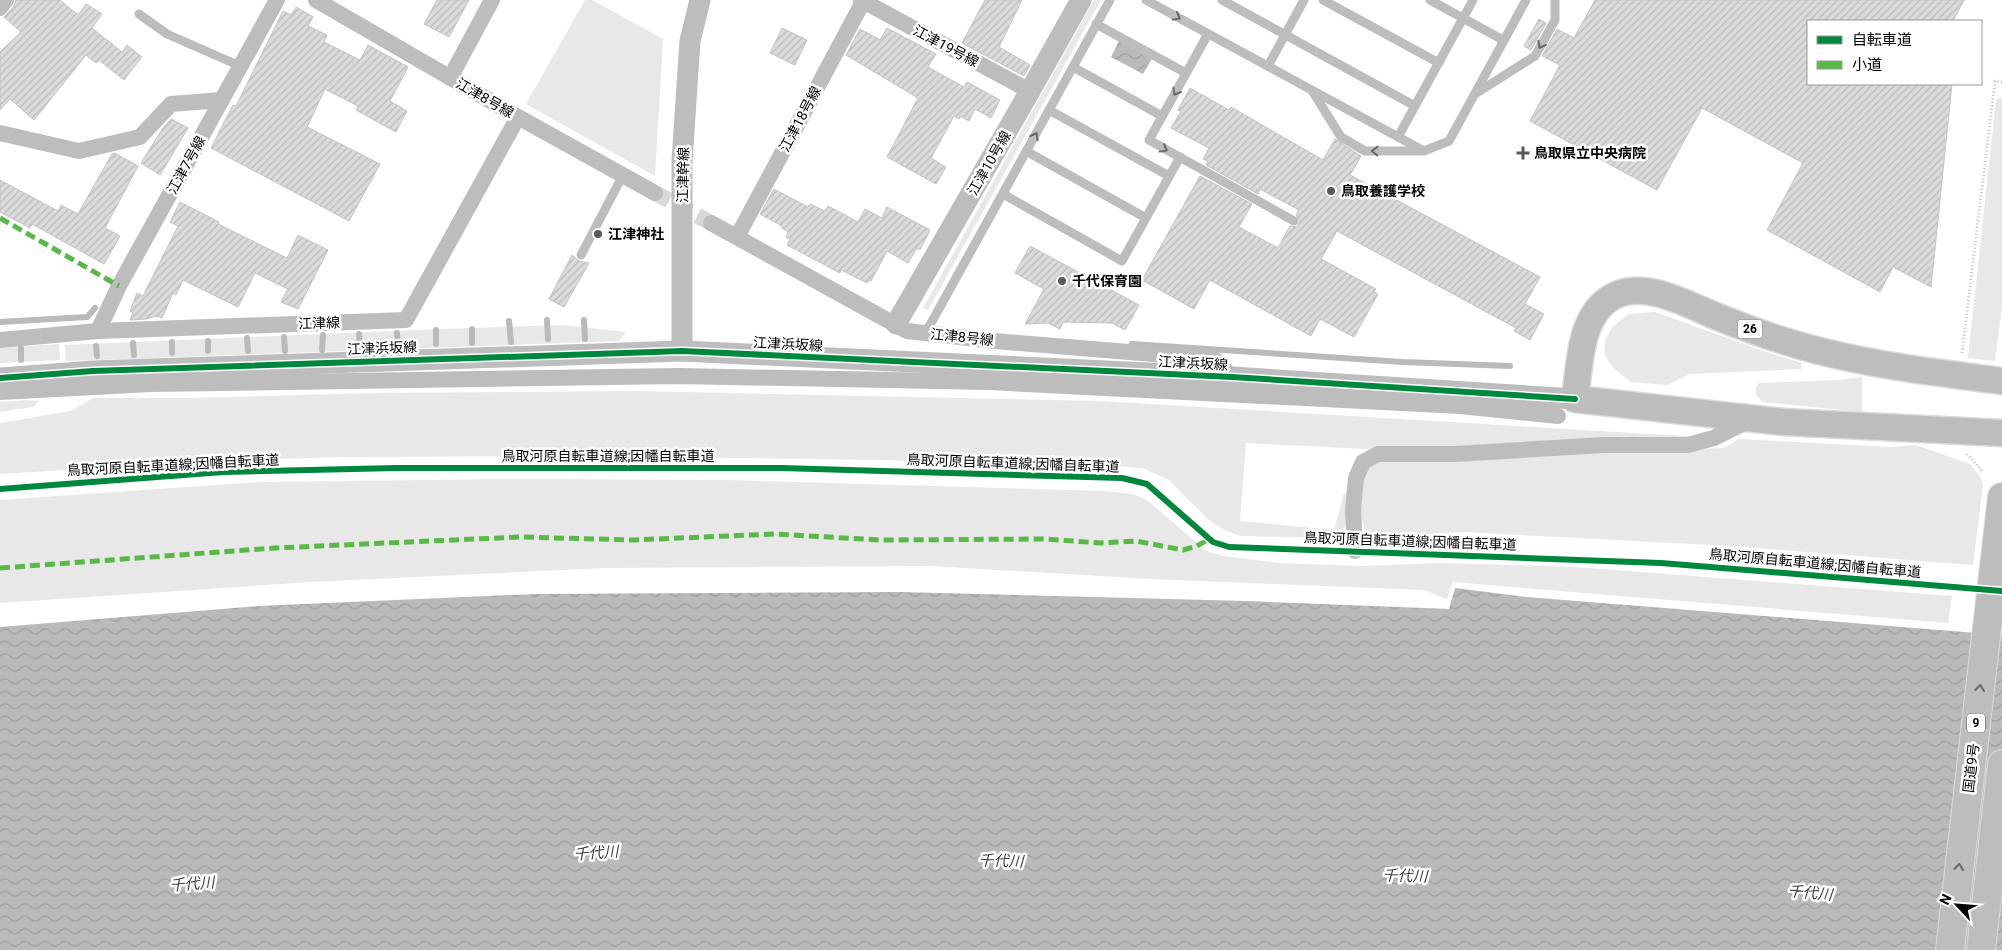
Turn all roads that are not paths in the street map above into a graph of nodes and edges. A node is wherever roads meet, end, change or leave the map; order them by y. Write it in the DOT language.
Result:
graph roads {
  1 [pos="6,0"];
  2 [pos="277,0"];
  3 [pos="316,0"];
  4 [pos="492,0"];
  5 [pos="700,0"];
  6 [pos="863,0"];
  7 [pos="1081,0"];
  8 [pos="1110,0"];
  9 [pos="1146,0"];
  10 [pos="1222,0"];
  11 [pos="1304,0"];
  12 [pos="1323,0"];
  13 [pos="1430,0"];
  14 [pos="1473,0"];
  15 [pos="1526,0"];
  16 [pos="1555,0"];
  17 [pos="0,8"];
  18 [pos="139,14"];
  19 [pos="1463,18"];
  20 [pos="1096,24"];
  21 [pos="1208,34"];
  22 [pos="1285,35"];
  23 [pos="1504,40"];
  24 [pos="1439,63"];
  25 [pos="240,66"];
  26 [pos="1073,66"];
  27 [pos="1268,66"];
  28 [pos="1186,73"];
  29 [pos="450,78"];
  30 [pos="1030,91"];
  31 [pos="1312,91"];
  32 [pos="1473,95"];
  33 [pos="222,100"];
  34 [pos="1415,106"];
  35 [pos="1049,110"];
  36 [pos="1162,116"];
  37 [pos="518,118"];
  38 [pos="0,133"];
  39 [pos="1398,137"];
  40 [pos="1026,151"];
  41 [pos="1424,151"];
  42 [pos="1180,157"];
  43 [pos="623,175"];
  44 [pos="1169,176"];
  45 [pos="655,193"];
  46 [pos="1003,194"];
  47 [pos="1146,218"];
  48 [pos="1294,221"];
  49 [pos="711,223"];
  50 [pos="737,237"];
  51 [pos="581,255"];
  52 [pos="896,324"];
  53 [pos="98,331"];
  54 [pos="925,334"];
  55 [pos="0,340"];
  56 [pos="682,351"];
  57 [pos="1232,377"];
  58 [pos="0,378"];
  59 [pos="2002,382"];
  60 [pos="0,392"];
  61 [pos="1566,408"];
  62 [pos="1754,418"];
  63 [pos="2002,433"];
  64 [pos="2002,497"];
  65 [pos="1355,552"];
  66 [pos="2002,764"];
  67 [pos="1950,950"];
  68 [pos="1981,950"];
  1 -- 17 [label="street"];
  2 -- 25 [label="street, 江津7号線"];
  3 -- 29 [label="street, 江津8号線"];
  4 -- 29 [label="street"];
  5 -- 56 [label="street, 江津幹線"];
  6 -- 30 [label="street, 江津19号線"];
  6 -- 50 [label="street, 江津18号線"];
  7 -- 30 [label="street, 江津10号線"];
  8 -- 20 [label="lane"];
  9 -- 21 [label="lane, one-way"];
  10 -- 22 [label="lane"];
  11 -- 22 [label="lane"];
  12 -- 24 [label="lane"];
  13 -- 19 [label="lane"];
  14 -- 19 [label="lane"];
  15 -- 23 [label="lane"];
  16 -- 32 [label="lane, one-way"];
  18 -- 25 [label="lane"];
  19 -- 23 [label="lane"];
  19 -- 24 [label="lane"];
  20 -- 26 [label="lane"];
  20 -- 28 [label="lane"];
  21 -- 27 [label="lane"];
  21 -- 28 [label="lane"];
  22 -- 27 [label="lane"];
  22 -- 34 [label="lane"];
  23 -- 32 [label="lane"];
  24 -- 34 [label="lane"];
  25 -- 33 [label="street, 江津7号線"];
  26 -- 35 [label="lane"];
  26 -- 36 [label="lane"];
  27 -- 31 [label="lane"];
  28 -- 36 [label="lane, one-way"];
  29 -- 37 [label="street, 江津8号線"];
  30 -- 52 [label="street, 江津10号線"];
  31 -- 39 [label="lane"];
  41 -- 31 [label="lane, one-way"];
  32 -- 41 [label="lane"];
  33 -- 38 [label="street"];
  33 -- 53 [label="street, 江津7号線"];
  34 -- 39 [label="lane"];
  40 -- 35 [label="lane, one-way"];
  35 -- 44 [label="lane"];
  36 -- 42 [label="lane, one-way"];
  37 -- 43 [label="street, 江津8号線"];
  37 -- 53 [label="street, 江津線"];
  39 -- 41 [label="lane"];
  40 -- 46 [label="lane"];
  40 -- 47 [label="lane"];
  42 -- 44 [label="lane"];
  42 -- 48 [label="lane"];
  43 -- 45 [label="street, 江津8号線"];
  43 -- 51 [label="lane"];
  44 -- 47 [label="lane"];
  46 -- 47 [label="lane"];
  46 -- 54 [label="lane"];
  49 -- 50 [label="street, 江津8号線"];
  50 -- 52 [label="street, 江津8号線"];
  52 -- 54 [label="street, 江津8号線"];
  53 -- 55 [label="street, 江津線"];
  54 -- 57 [label="street, 江津8号線"];
  56 -- 57 [label="street, 江津浜坂線"];
  56 -- 58 [label="street, 江津浜坂線"];
  57 -- 61 [label="street, 江津浜坂線"];
  59 -- 61 [label="main road, 26"];
  60 -- 61 [label="street"];
  61 -- 62 [label="main road"];
  62 -- 63 [label="main road"];
  62 -- 65 [label="street"];
  67 -- 64 [label="highway, 国道9号 / 9, one-way"];
  66 -- 68 [label="highway"];
}
